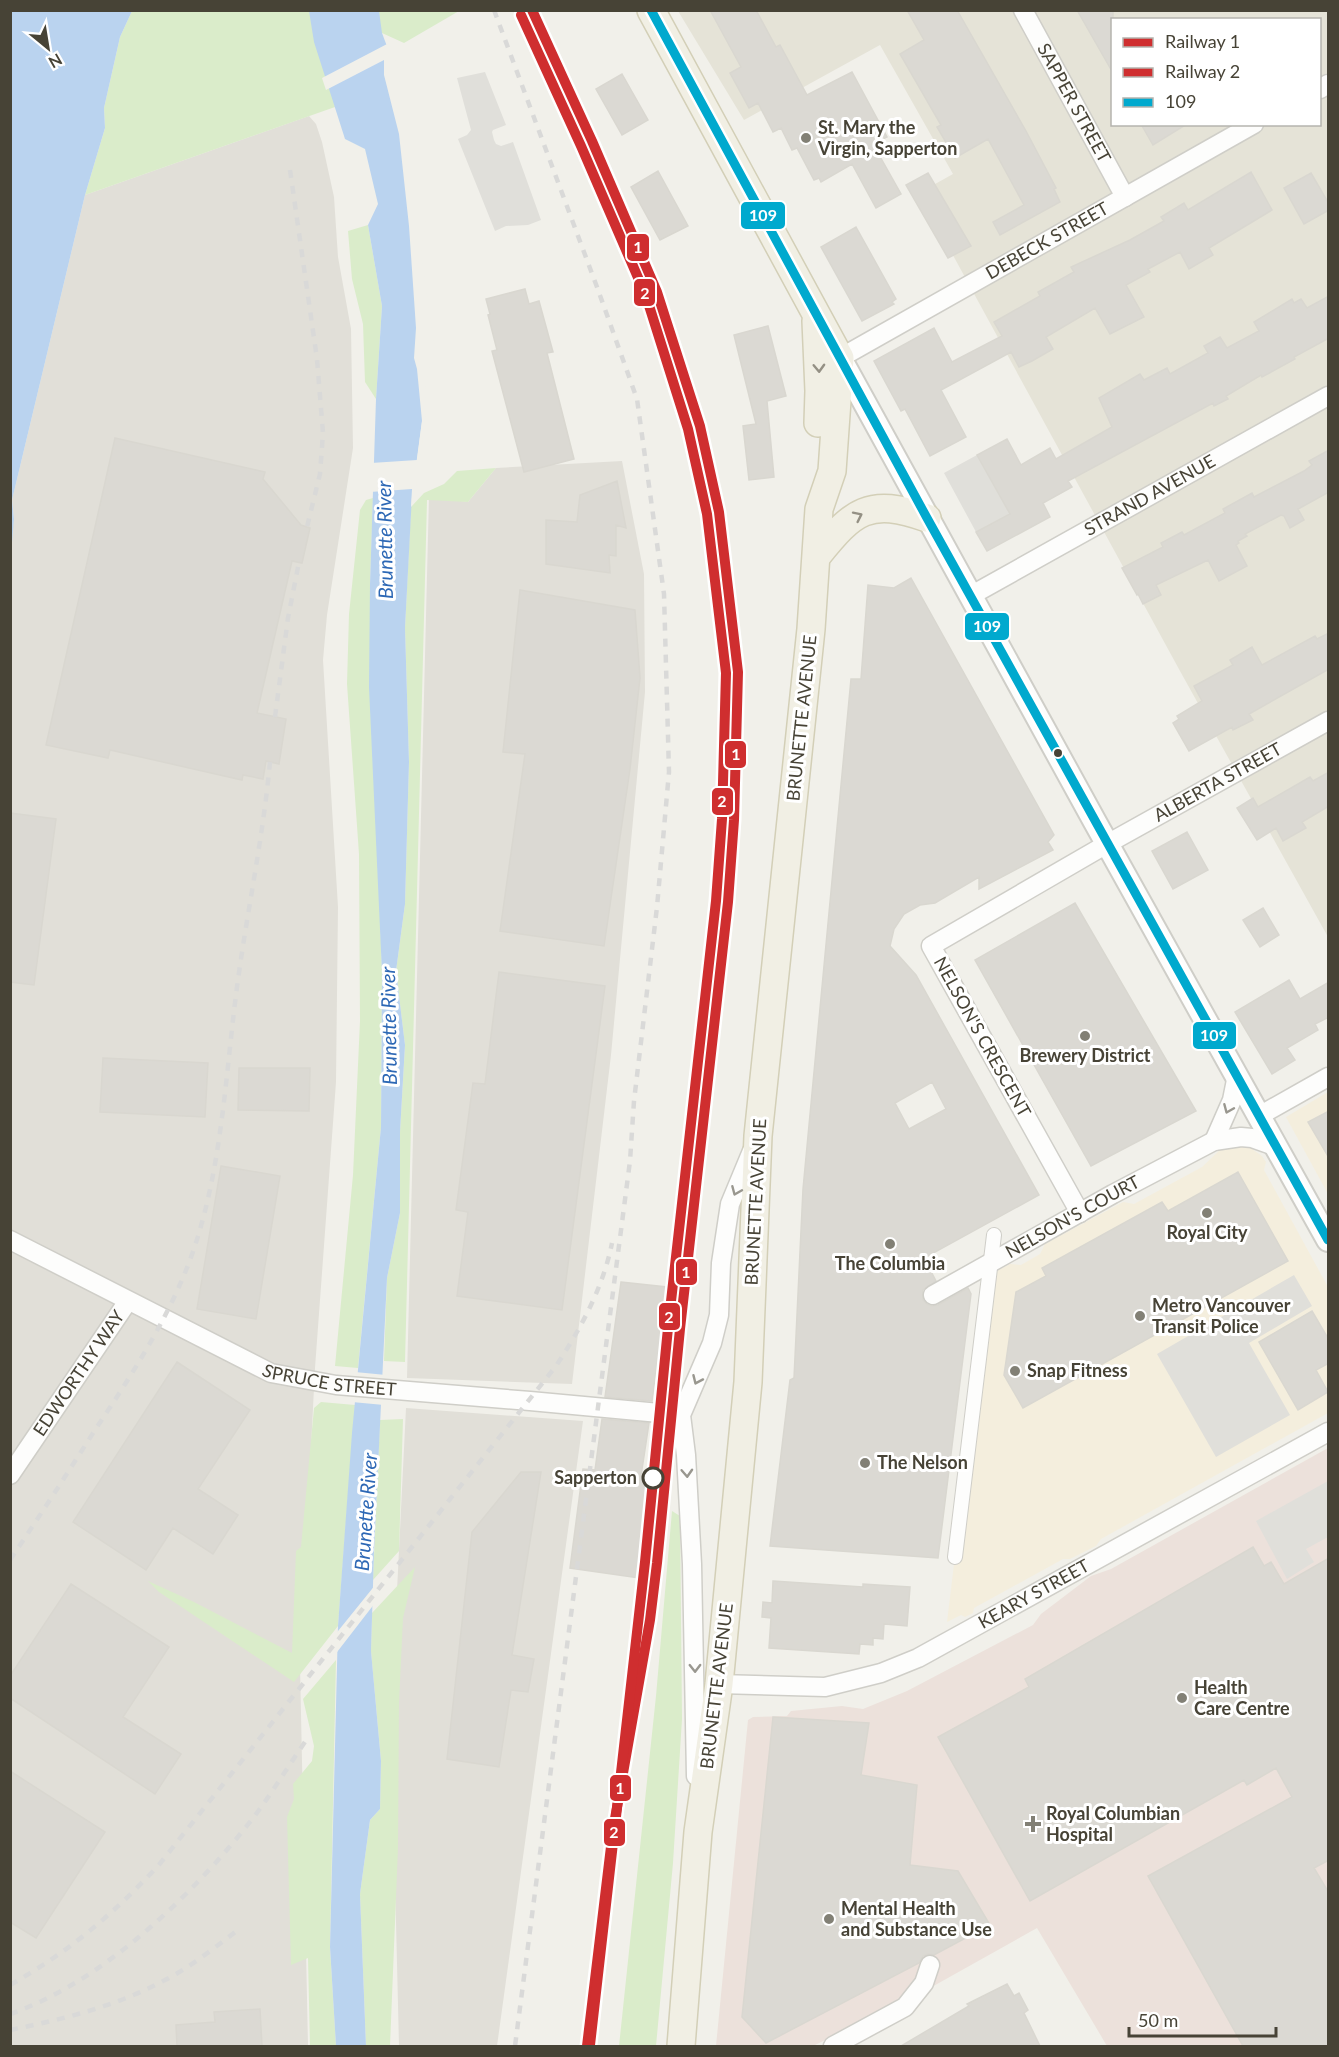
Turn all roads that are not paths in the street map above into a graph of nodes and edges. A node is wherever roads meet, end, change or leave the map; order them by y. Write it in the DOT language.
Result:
graph roads {
  1 [pos="651,10"];
  2 [pos="1023,10"];
  3 [pos="1250,126"];
  4 [pos="1125,197"];
  5 [pos="814,310"];
  6 [pos="840,358"];
  7 [pos="1329,396"];
  8 [pos="819,509"];
  9 [pos="927,518"];
  10 [pos="817,556"];
  11 [pos="970,596"];
  12 [pos="1329,721"];
  13 [pos="1107,844"];
  14 [pos="1237,1075"];
  15 [pos="1329,1077"];
  16 [pos="1259,1116"];
  17 [pos="758,1137"];
  18 [pos="1214,1141"];
  19 [pos="1277,1147"];
  20 [pos="1080,1213"];
  21 [pos="994,1235"];
  22 [pos="10,1240"];
  23 [pos="1329,1240"];
  24 [pos="990,1263"];
  25 [pos="933,1295"];
  26 [pos="128,1301"];
  27 [pos="681,1415"];
  28 [pos="1329,1431"];
  29 [pos="10,1474"];
  30 [pos="955,1557"];
  31 [pos="719,1684"];
  32 [pos="698,1832"];
  33 [pos="930,1965"];
  34 [pos="681,2046"];
  35 [pos="833,2046"];
  1 -- 5 [label="main road"];
  2 -- 4 [label="street, SAPPER STREET"];
  3 -- 4 [label="street, DEBECK STREET"];
  4 -- 6 [label="street, DEBECK STREET"];
  5 -- 6 [label="main road"];
  5 -- 8 [label="main road, one-way"];
  6 -- 8 [label="main road, BRUNETTE AVENUE"];
  6 -- 9 [label="street"];
  7 -- 11 [label="street, STRAND AVENUE"];
  8 -- 10 [label="main road, BRUNETTE AVENUE"];
  10 -- 9 [label="main road, one-way"];
  9 -- 11 [label="street"];
  10 -- 17 [label="main road, BRUNETTE AVENUE"];
  11 -- 13 [label="street"];
  12 -- 13 [label="street, ALBERTA STREET"];
  13 -- 14 [label="street"];
  13 -- 20 [label="street, NELSON'S CRESCENT"];
  14 -- 16 [label="street"];
  14 -- 18 [label="street, one-way"];
  15 -- 16 [label="street"];
  16 -- 19 [label="street"];
  17 -- 27 [label="street, one-way"];
  17 -- 31 [label="main road, BRUNETTE AVENUE"];
  18 -- 19 [label="street, NELSON'S COURT"];
  18 -- 20 [label="street, NELSON'S COURT"];
  19 -- 23 [label="street"];
  20 -- 24 [label="street, NELSON'S COURT"];
  21 -- 24 [label="street"];
  22 -- 26 [label="street, SPRUCE STREET"];
  24 -- 25 [label="street, NELSON'S COURT"];
  24 -- 30 [label="street"];
  26 -- 27 [label="street, SPRUCE STREET"];
  26 -- 29 [label="street, EDWORTHY WAY"];
  27 -- 32 [label="street, one-way"];
  28 -- 31 [label="street, KEARY STREET"];
  31 -- 32 [label="main road, BRUNETTE AVENUE"];
  32 -- 34 [label="main road, BRUNETTE AVENUE"];
  33 -- 35 [label="street"];
}
